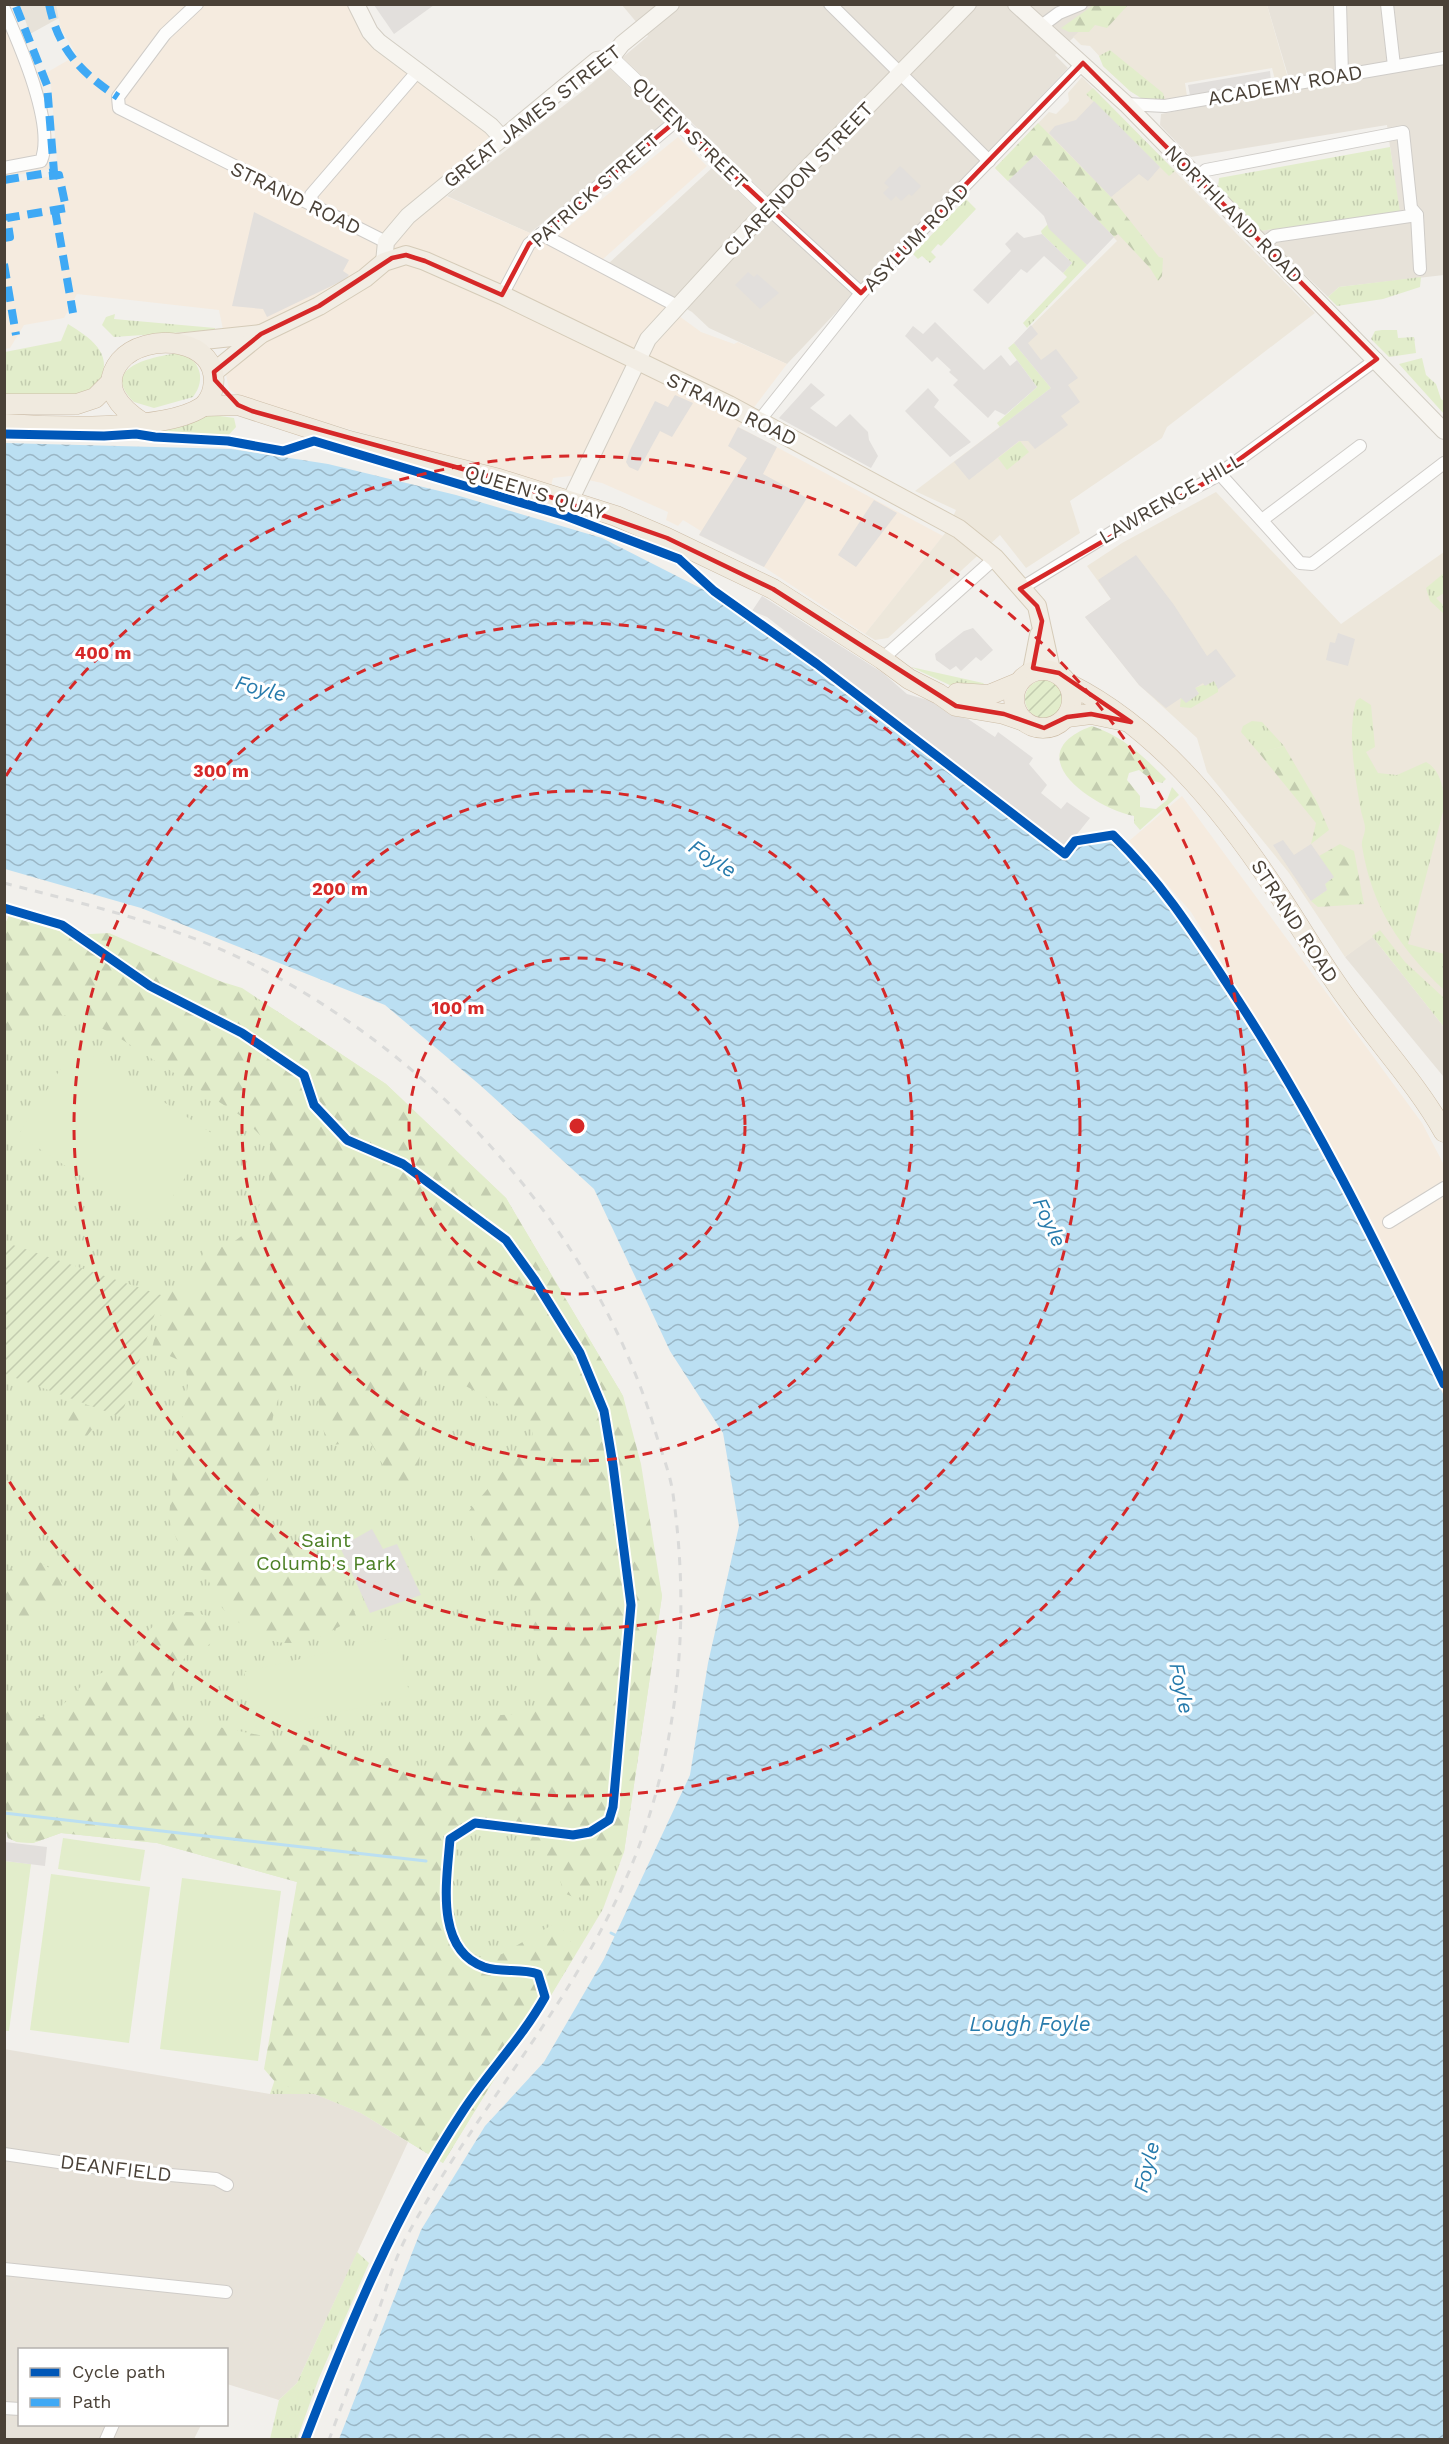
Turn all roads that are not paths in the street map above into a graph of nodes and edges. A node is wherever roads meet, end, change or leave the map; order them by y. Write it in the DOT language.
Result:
graph roads {
  1 [pos="197,4"];
  2 [pos="671,4"];
  3 [pos="830,4"];
  4 [pos="968,4"];
  5 [pos="1016,4"];
  6 [pos="1081,4"];
  7 [pos="1340,4"];
  8 [pos="1387,4"];
  9 [pos="357,5"];
  10 [pos="4,9"];
  11 [pos="1040,27"];
  12 [pos="612,58"];
  13 [pos="1444,58"];
  14 [pos="1083,63"];
  15 [pos="1394,66"];
  16 [pos="417,72"];
  17 [pos="900,74"];
  18 [pos="1342,74"];
  19 [pos="1126,104"];
  20 [pos="676,121"];
  21 [pos="501,137"];
  22 [pos="989,161"];
  23 [pos="4,168"];
  24 [pos="1196,178"];
  25 [pos="313,206"];
  26 [pos="768,208"];
  27 [pos="1417,215"];
  28 [pos="399,224"];
  29 [pos="541,234"];
  30 [pos="386,242"];
  31 [pos="1264,244"];
  32 [pos="406,255"];
  33 [pos="384,262"];
  34 [pos="1420,270"];
  35 [pos="861,293"];
  36 [pos="502,295"];
  37 [pos="677,306"];
  38 [pos="261,334"];
  39 [pos="176,343"];
  40 [pos="1377,359"];
  41 [pos="635,360"];
  42 [pos="214,376"];
  43 [pos="112,381"];
  44 [pos="4,404"];
  45 [pos="238,405"];
  46 [pos="205,406"];
  47 [pos="759,421"];
  48 [pos="143,423"];
  49 [pos="4,424"];
  50 [pos="1444,430"];
  51 [pos="1360,446"];
  52 [pos="1444,463"];
  53 [pos="1219,473"];
  54 [pos="570,501"];
  55 [pos="1262,519"];
  56 [pos="995,558"];
  57 [pos="1020,589"];
  58 [pos="882,659"];
  59 [pos="1034,675"];
  60 [pos="1069,684"];
  61 [pos="939,694"];
  62 [pos="1067,717"];
  63 [pos="1024,721"];
  64 [pos="1131,722"];
  65 [pos="1444,1132"];
  66 [pos="1444,1188"];
  67 [pos="1389,1222"];
  68 [pos="4,2154"];
  69 [pos="227,2185"];
  70 [pos="4,2269"];
  71 [pos="226,2292"];
  1 -- 25 [label="street, STRAND ROAD"];
  2 -- 12 [label="main road, GREAT JAMES STREET"];
  3 -- 17 [label="street"];
  4 -- 17 [label="main road, CLARENDON STREET"];
  5 -- 11 [label="main road, NORTHLAND ROAD"];
  6 -- 11 [label="street"];
  7 -- 18 [label="street"];
  8 -- 15 [label="street"];
  9 -- 16 [label="main road"];
  10 -- 23 [label="street"];
  11 -- 14 [label="main road, NORTHLAND ROAD"];
  12 -- 20 [label="street, QUEEN STREET"];
  12 -- 21 [label="main road, GREAT JAMES STREET"];
  13 -- 15 [label="street, ACADEMY ROAD"];
  14 -- 19 [label="main road, NORTHLAND ROAD"];
  14 -- 22 [label="street, ASYLUM ROAD"];
  15 -- 18 [label="street, ACADEMY ROAD"];
  16 -- 21 [label="main road"];
  16 -- 25 [label="street"];
  17 -- 22 [label="street"];
  17 -- 26 [label="main road, CLARENDON STREET"];
  18 -- 19 [label="street, ACADEMY ROAD"];
  19 -- 24 [label="main road, NORTHLAND ROAD"];
  20 -- 26 [label="street, QUEEN STREET"];
  20 -- 29 [label="street, PATRICK STREET"];
  21 -- 28 [label="main road, GREAT JAMES STREET"];
  22 -- 35 [label="street, ASYLUM ROAD"];
  24 -- 27 [label="street"];
  24 -- 31 [label="main road, NORTHLAND ROAD"];
  25 -- 30 [label="street, STRAND ROAD"];
  26 -- 35 [label="street"];
  26 -- 37 [label="main road, CLARENDON STREET"];
  27 -- 31 [label="street"];
  27 -- 34 [label="street"];
  28 -- 30 [label="main road, GREAT JAMES STREET"];
  28 -- 32 [label="main road"];
  29 -- 36 [label="street, PATRICK STREET"];
  29 -- 37 [label="street"];
  30 -- 33 [label="main road"];
  31 -- 40 [label="main road, NORTHLAND ROAD"];
  32 -- 33 [label="main road"];
  32 -- 36 [label="main road, STRAND ROAD"];
  33 -- 38 [label="main road"];
  35 -- 47 [label="street, ASYLUM ROAD"];
  36 -- 41 [label="main road, STRAND ROAD"];
  37 -- 41 [label="main road, CLARENDON STREET"];
  38 -- 39 [label="main road"];
  38 -- 42 [label="main road"];
  39 -- 42 [label="highway"];
  39 -- 43 [label="highway"];
  40 -- 50 [label="main road, NORTHLAND ROAD"];
  40 -- 53 [label="street, LAWRENCE HILL"];
  41 -- 47 [label="main road, STRAND ROAD"];
  41 -- 54 [label="main road, CLARENDON STREET"];
  42 -- 45 [label="highway, QUEEN'S QUAY"];
  42 -- 46 [label="highway"];
  43 -- 44 [label="highway"];
  43 -- 48 [label="highway"];
  45 -- 46 [label="highway, QUEEN'S QUAY"];
  45 -- 54 [label="highway, QUEEN'S QUAY"];
  46 -- 48 [label="highway"];
  47 -- 56 [label="main road, STRAND ROAD"];
  48 -- 49 [label="highway"];
  51 -- 55 [label="street"];
  52 -- 55 [label="street"];
  53 -- 55 [label="street"];
  53 -- 57 [label="street, LAWRENCE HILL"];
  54 -- 58 [label="highway, QUEEN'S QUAY"];
  56 -- 57 [label="main road, STRAND ROAD"];
  56 -- 58 [label="street"];
  57 -- 59 [label="main road, STRAND ROAD"];
  58 -- 61 [label="highway, QUEEN'S QUAY"];
  59 -- 60 [label="highway"];
  59 -- 61 [label="highway, QUEEN'S QUAY"];
  59 -- 63 [label="highway"];
  60 -- 62 [label="highway"];
  60 -- 64 [label="highway, STRAND ROAD"];
  61 -- 63 [label="highway, QUEEN'S QUAY"];
  62 -- 63 [label="highway"];
  62 -- 64 [label="highway"];
  64 -- 65 [label="highway, STRAND ROAD"];
  66 -- 67 [label="street"];
  68 -- 69 [label="street, DEANFIELD"];
  70 -- 71 [label="street"];
}
